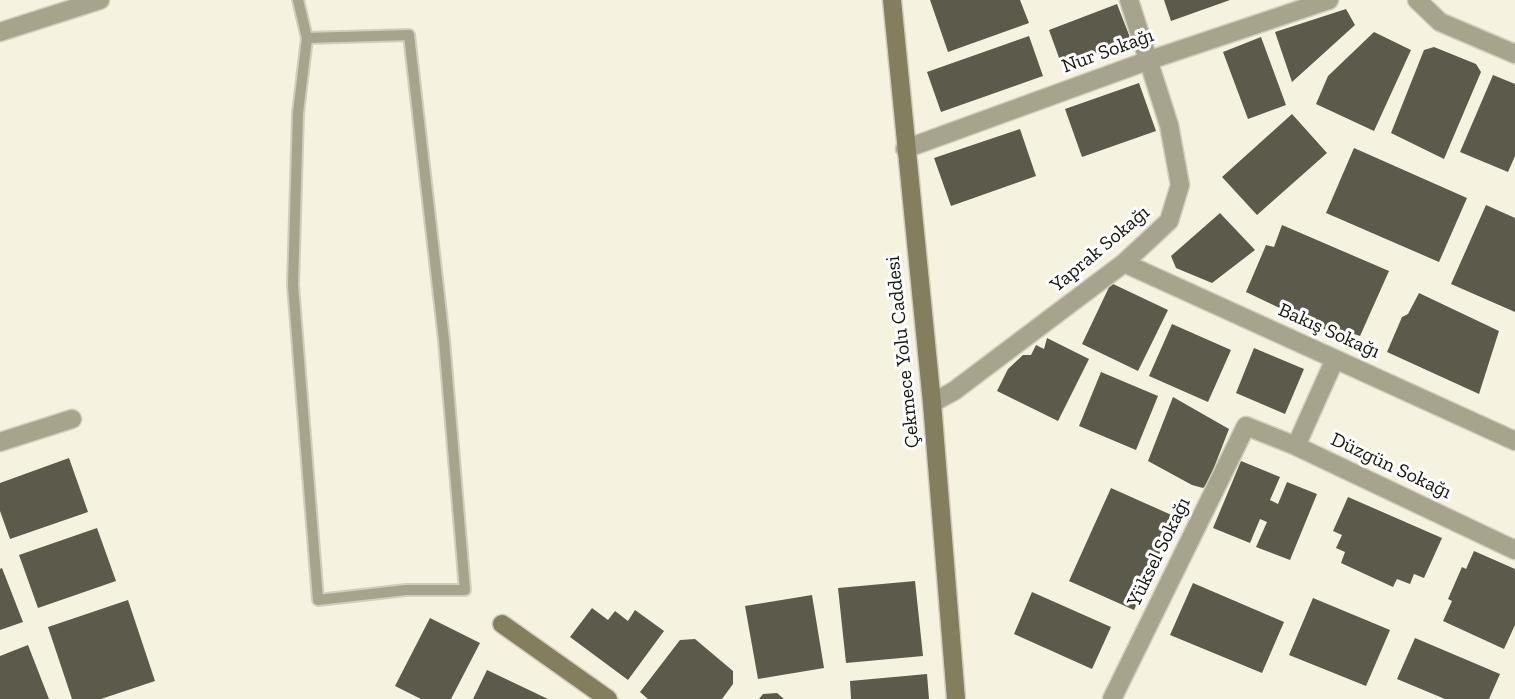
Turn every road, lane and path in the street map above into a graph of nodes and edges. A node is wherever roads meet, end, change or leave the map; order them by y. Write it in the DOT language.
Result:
graph roads {
  1 [pos="100,0"];
  2 [pos="298,0"];
  3 [pos="892,0"];
  4 [pos="1129,0"];
  5 [pos="1329,0"];
  6 [pos="1417,0"];
  7 [pos="0,32"];
  8 [pos="307,38"];
  9 [pos="1515,54"];
  10 [pos="1147,61"];
  11 [pos="905,149"];
  12 [pos="1124,263"];
  13 [pos="1335,359"];
  14 [pos="932,403"];
  15 [pos="72,419"];
  16 [pos="1246,426"];
  17 [pos="1515,441"];
  18 [pos="0,442"];
  19 [pos="1296,446"];
  20 [pos="1515,550"];
  21 [pos="502,624"];
  22 [pos="608,699"];
  23 [pos="956,699"];
  24 [pos="1112,699"];
  1 -- 7 [label="street"];
  2 -- 8 [label="lane"];
  3 -- 11 [label="main road, Çekmece Yolu Caddesi"];
  4 -- 10 [label="street, Yaprak Sokağı"];
  5 -- 10 [label="street, Nur Sokağı"];
  6 -- 9 [label="street"];
  8 -- 8 [label="lane"];
  10 -- 11 [label="street, Nur Sokağı"];
  10 -- 12 [label="street, Yaprak Sokağı"];
  11 -- 14 [label="main road, Çekmece Yolu Caddesi"];
  12 -- 13 [label="street, Bakış Sokağı"];
  12 -- 14 [label="street, Yaprak Sokağı"];
  13 -- 17 [label="street, Bakış Sokağı"];
  13 -- 19 [label="street"];
  14 -- 23 [label="main road, Çekmece Yolu Caddesi"];
  15 -- 18 [label="street"];
  16 -- 19 [label="street, Düzgün Sokağı"];
  16 -- 24 [label="street, Yüksel Sokağı"];
  19 -- 20 [label="street, Düzgün Sokağı"];
  21 -- 22 [label="main road"];
}
